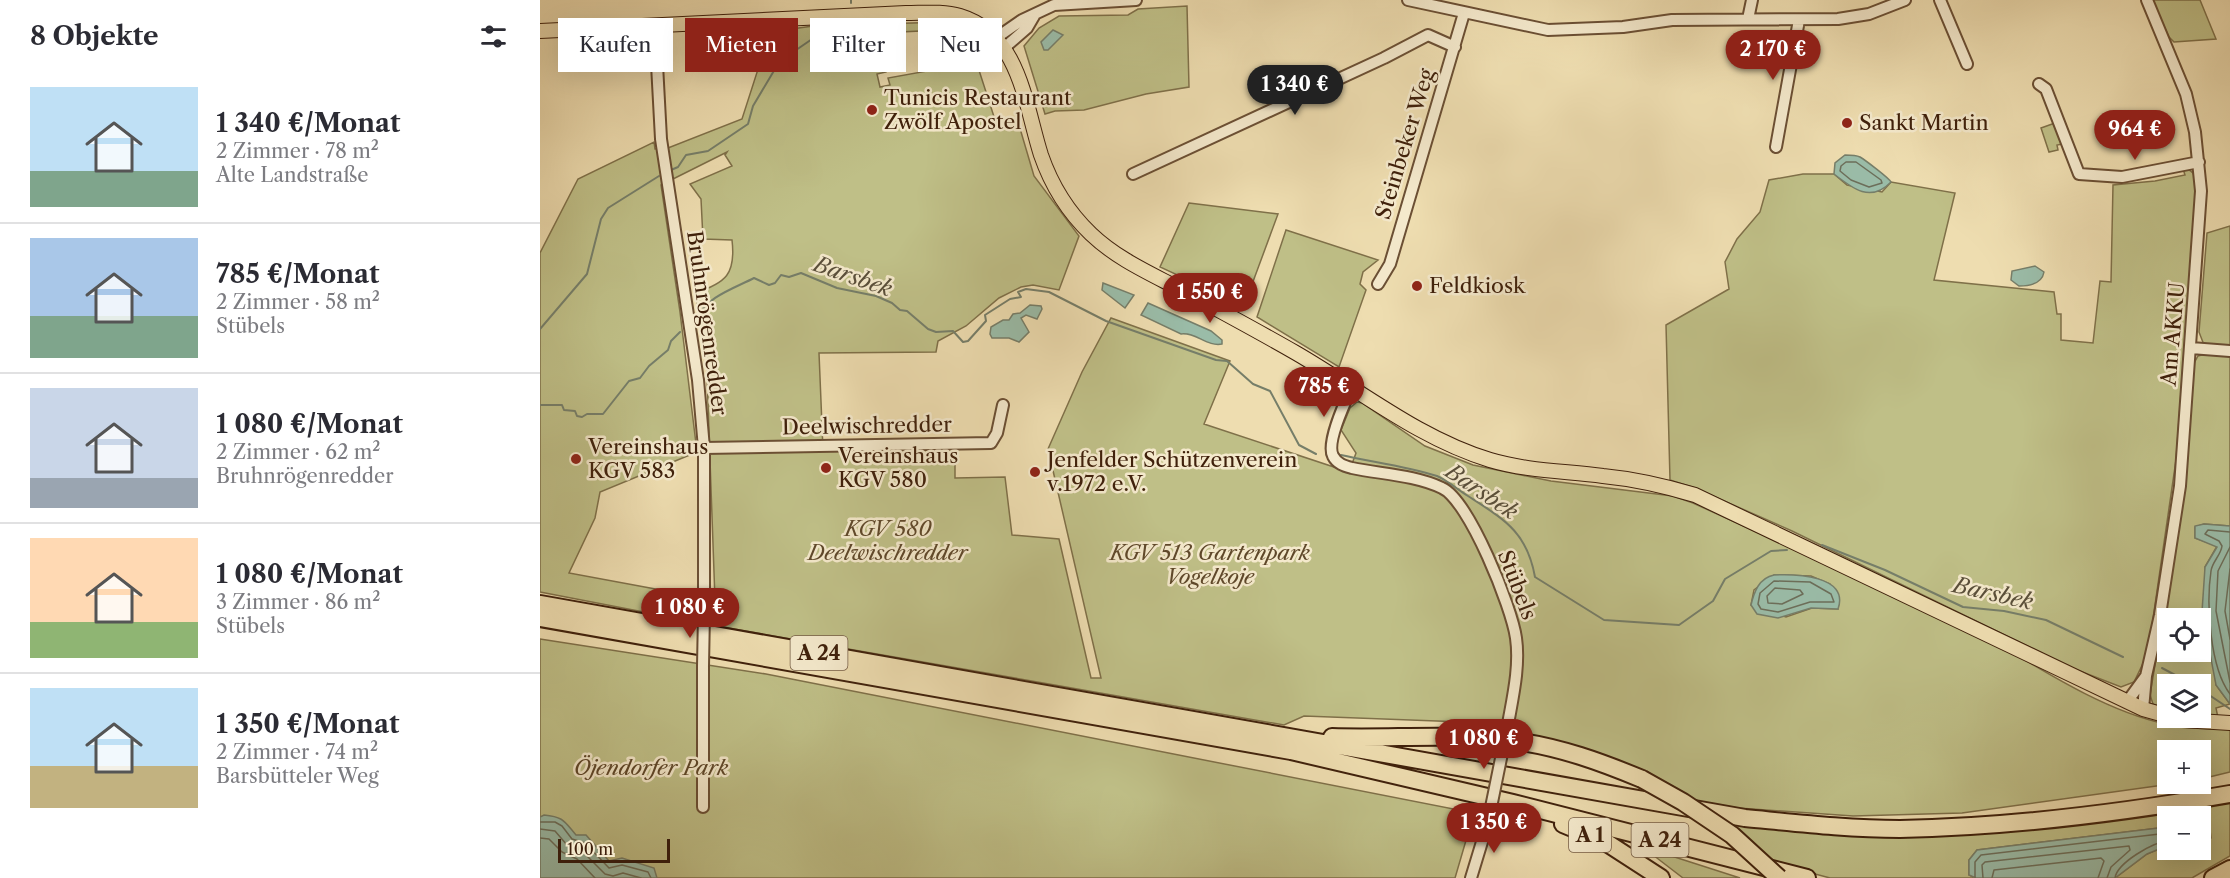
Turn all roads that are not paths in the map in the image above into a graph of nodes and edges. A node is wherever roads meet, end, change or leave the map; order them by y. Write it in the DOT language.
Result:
graph roads {
  1 [pos="1136,0"];
  2 [pos="1408,0"];
  3 [pos="1752,0"];
  4 [pos="1905,0"];
  5 [pos="1940,0"];
  6 [pos="2147,0"];
  7 [pos="1464,13"];
  8 [pos="963,18"];
  9 [pos="1748,20"];
  10 [pos="1799,20"];
  11 [pos="673,26"];
  12 [pos="558,30"];
  13 [pos="540,31"];
  14 [pos="1002,41"];
  15 [pos="1002,47"];
  16 [pos="1455,47"];
  17 [pos="1967,64"];
  18 [pos="658,72"];
  19 [pos="2039,84"];
  20 [pos="1776,147"];
  21 [pos="2199,162"];
  22 [pos="1133,174"];
  23 [pos="1378,285"];
  24 [pos="2191,348"];
  25 [pos="2230,351"];
  26 [pos="1351,389"];
  27 [pos="1003,405"];
  28 [pos="704,448"];
  29 [pos="540,604"];
  30 [pos="540,618"];
  31 [pos="2145,676"];
  32 [pos="2127,702"];
  33 [pos="2143,709"];
  34 [pos="2230,723"];
  35 [pos="1246,730"];
  36 [pos="2230,782"];
  37 [pos="2230,794"];
  38 [pos="1513,803"];
  39 [pos="703,807"];
  40 [pos="2045,818"];
  41 [pos="2230,868"];
  42 [pos="1471,878"];
  43 [pos="1661,878"];
  44 [pos="1779,878"];
  45 [pos="1807,878"];
  46 [pos="2213,878"];
  1 -- 14 [label="street"];
  2 -- 7 [label="street"];
  3 -- 9 [label="street"];
  4 -- 10 [label="street"];
  5 -- 17 [label="street"];
  6 -- 21 [label="street, Am AKKU"];
  7 -- 9 [label="street"];
  7 -- 16 [label="street, Steinbeker Weg"];
  8 -- 11 [label="main road"];
  9 -- 10 [label="street"];
  10 -- 20 [label="street"];
  12 -- 13 [label="main road"];
  15 -- 26 [label="main road"];
  16 -- 22 [label="street"];
  16 -- 23 [label="street, Steinbeker Weg"];
  18 -- 28 [label="street, Bruhnrögenredder"];
  19 -- 21 [label="street"];
  21 -- 24 [label="street, Am AKKU"];
  24 -- 25 [label="street"];
  24 -- 31 [label="street, Am AKKU"];
  26 -- 32 [label="main road"];
  26 -- 42 [label="street, Stübels, bridge"];
  27 -- 28 [label="street, Deelwischredder"];
  28 -- 39 [label="street, Bruhnrögenredder, bridge"];
  29 -- 35 [label="highway, A 24"];
  30 -- 38 [label="highway, A 24"];
  31 -- 32 [label="street, Am AKKU"];
  31 -- 33 [label="street, Am AKKU"];
  32 -- 33 [label="main road"];
  33 -- 34 [label="main road"];
  35 -- 40 [label="highway, A 24"];
  35 -- 44 [label="highway, A 24, bridge"];
  36 -- 40 [label="highway, A 24"];
  37 -- 40 [label="highway, A 24"];
  38 -- 43 [label="highway, A 1"];
  38 -- 45 [label="highway, A 24"];
  41 -- 46 [label="highway"];
}
